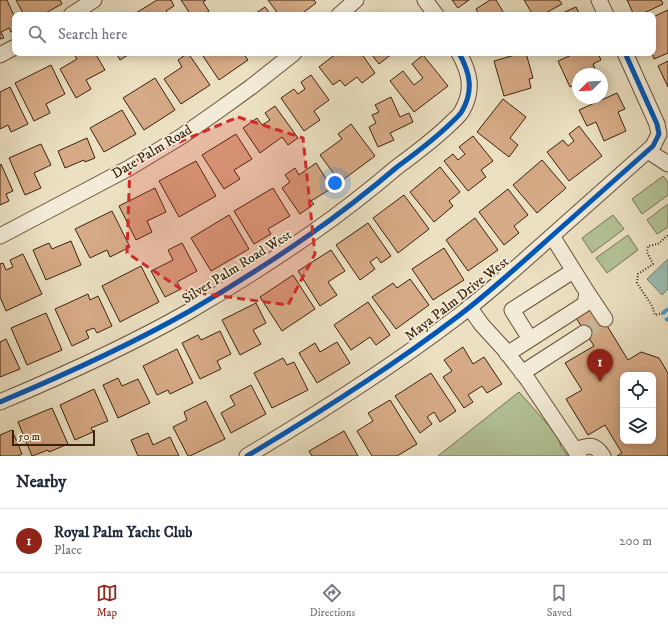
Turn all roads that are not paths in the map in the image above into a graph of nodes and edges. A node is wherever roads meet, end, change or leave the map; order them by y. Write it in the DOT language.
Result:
graph roads {
  1 [pos="94,0"];
  2 [pos="356,0"];
  3 [pos="425,0"];
  4 [pos="599,0"];
  5 [pos="76,12"];
  6 [pos="342,12"];
  7 [pos="434,12"];
  8 [pos="605,12"];
  9 [pos="12,49"];
  10 [pos="0,55"];
  11 [pos="290,56"];
  12 [pos="460,56"];
  13 [pos="626,56"];
  14 [pos="648,151"];
  15 [pos="668,164"];
  16 [pos="0,236"];
  17 [pos="552,236"];
  18 [pos="574,270"];
  19 [pos="588,292"];
  20 [pos="469,308"];
  21 [pos="605,319"];
  22 [pos="584,333"];
  23 [pos="530,339"];
  24 [pos="507,354"];
  25 [pos="522,373"];
  26 [pos="0,402"];
  27 [pos="577,453"];
  28 [pos="247,456"];
  29 [pos="604,456"];
  1 -- 5 [label="street"];
  2 -- 6 [label="street"];
  3 -- 7 [label="street"];
  4 -- 8 [label="street"];
  9 -- 10 [label="street"];
  11 -- 16 [label="street, Date Palm Road"];
  12 -- 26 [label="street, Silver Palm Road West"];
  13 -- 14 [label="street, Maya Palm Drive West"];
  14 -- 15 [label="street"];
  14 -- 17 [label="street, Maya Palm Drive West"];
  17 -- 18 [label="street"];
  17 -- 20 [label="street, Maya Palm Drive West"];
  18 -- 19 [label="street"];
  18 -- 23 [label="street"];
  19 -- 21 [label="street"];
  19 -- 23 [label="street"];
  20 -- 24 [label="street"];
  20 -- 28 [label="street, Maya Palm Drive West"];
  22 -- 25 [label="street"];
  23 -- 24 [label="street"];
  24 -- 25 [label="street"];
  25 -- 27 [label="street"];
  27 -- 29 [label="street"];
}
